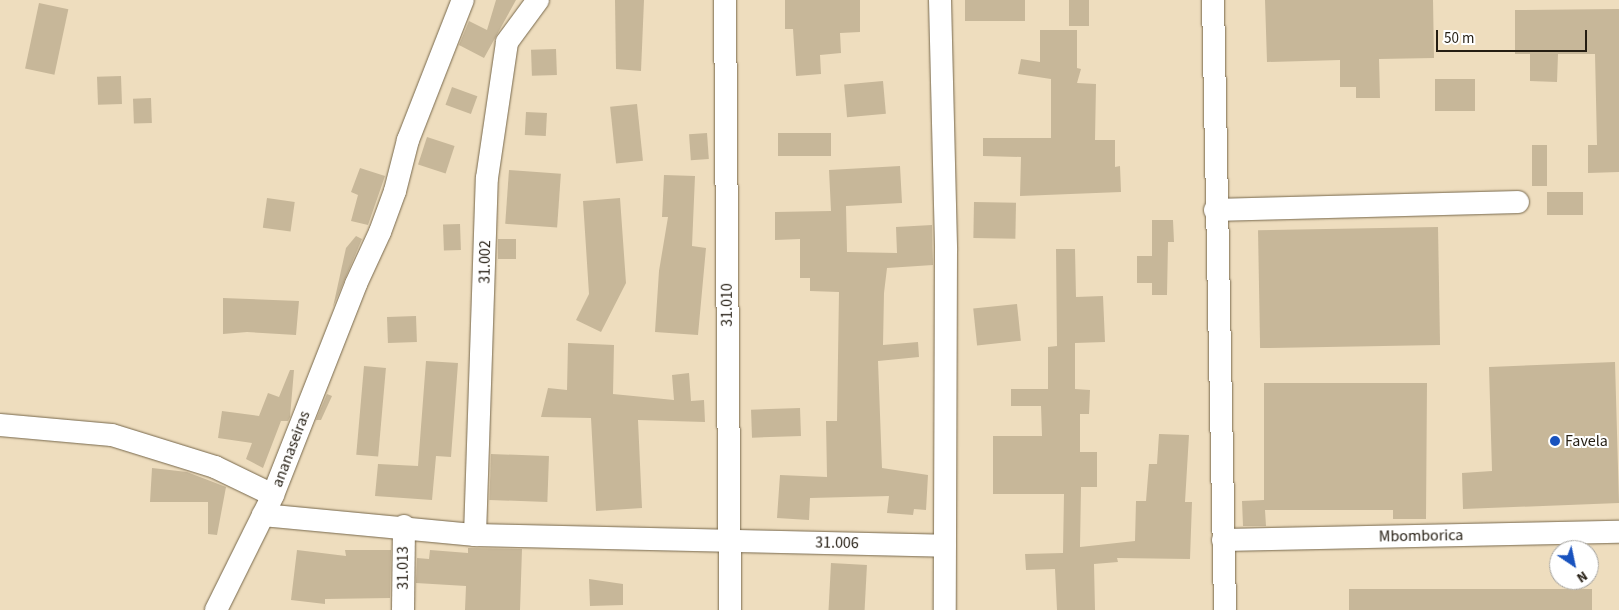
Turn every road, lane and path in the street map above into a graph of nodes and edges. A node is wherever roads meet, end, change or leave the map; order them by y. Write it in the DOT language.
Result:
graph roads {
  1 [pos="463,0"];
  2 [pos="538,0"];
  3 [pos="725,0"];
  4 [pos="940,0"];
  5 [pos="1213,0"];
  6 [pos="1518,202"];
  7 [pos="1215,210"];
  8 [pos="0,425"];
  9 [pos="273,495"];
  10 [pos="263,515"];
  11 [pos="404,526"];
  12 [pos="1619,532"];
  13 [pos="475,535"];
  14 [pos="1224,540"];
  15 [pos="729,541"];
  16 [pos="945,546"];
  17 [pos="216,610"];
  18 [pos="403,610"];
  19 [pos="730,610"];
  20 [pos="945,610"];
  21 [pos="1225,610"];
  1 -- 9 [label="street, ananaseiras"];
  2 -- 13 [label="street, 31.002"];
  3 -- 15 [label="street, 31.010"];
  4 -- 16 [label="street"];
  5 -- 7 [label="street"];
  6 -- 7 [label="street"];
  7 -- 14 [label="street"];
  8 -- 9 [label="street"];
  9 -- 10 [label="street, ananaseiras"];
  10 -- 11 [label="street, 31.006"];
  10 -- 17 [label="street, ananaseiras"];
  11 -- 13 [label="street, 31.006"];
  11 -- 18 [label="street, 31.013"];
  12 -- 14 [label="street, Mbomborica"];
  13 -- 15 [label="street, 31.006"];
  14 -- 21 [label="street"];
  15 -- 16 [label="street, 31.006"];
  15 -- 19 [label="street, 31.010"];
  16 -- 20 [label="street"];
}
